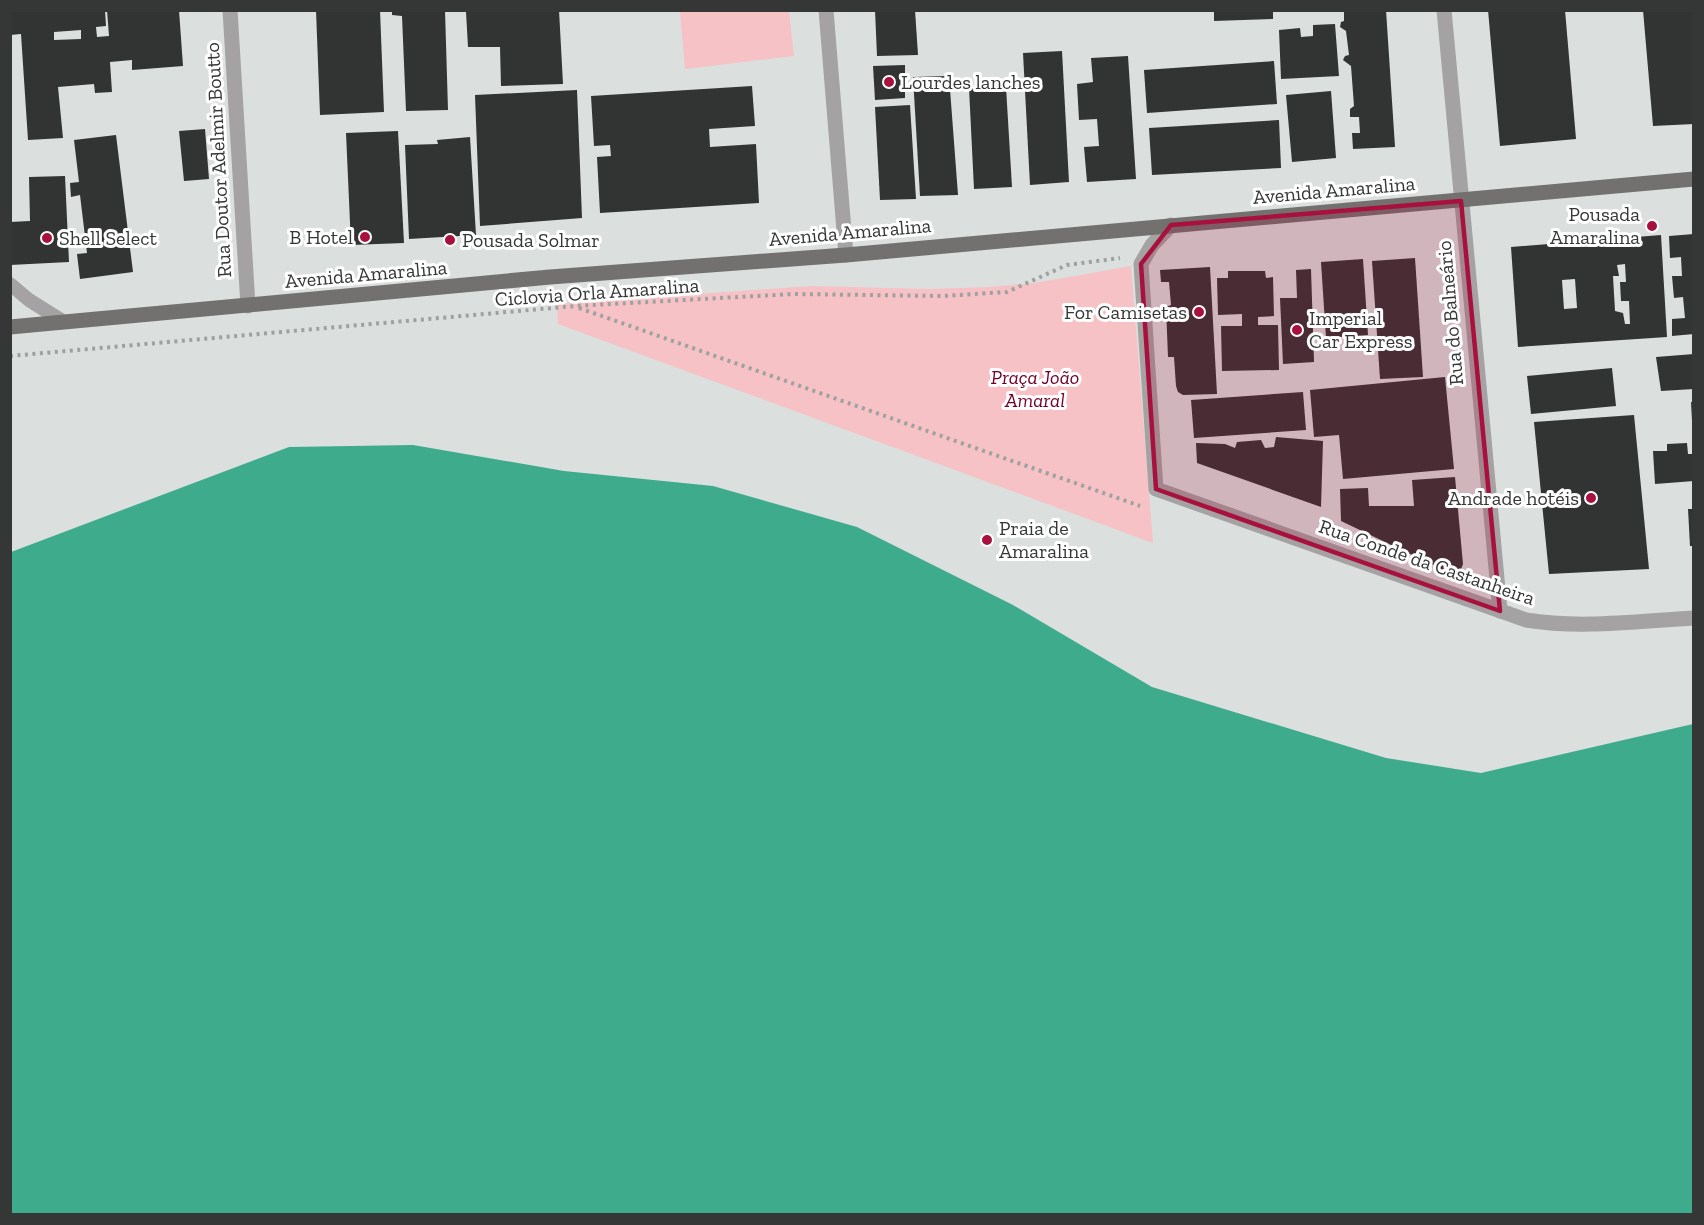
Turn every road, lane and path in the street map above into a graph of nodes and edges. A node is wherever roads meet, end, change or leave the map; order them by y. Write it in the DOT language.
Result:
graph roads {
  1 [pos="230,10"];
  2 [pos="826,10"];
  3 [pos="1444,10"];
  4 [pos="1694,179"];
  5 [pos="1461,201"];
  6 [pos="1171,225"];
  7 [pos="846,255"];
  8 [pos="1122,258"];
  9 [pos="10,284"];
  10 [pos="248,306"];
  11 [pos="575,306"];
  12 [pos="64,322"];
  13 [pos="10,327"];
  14 [pos="10,356"];
  15 [pos="1146,507"];
  16 [pos="1500,611"];
  17 [pos="1694,618"];
  1 -- 10 [label="street, Rua Doutor Adelmir Boutto"];
  2 -- 7 [label="street"];
  3 -- 5 [label="street, Rua do Balneário"];
  4 -- 5 [label="main road, Avenida Amaralina"];
  5 -- 6 [label="main road, Avenida Amaralina"];
  5 -- 16 [label="street, Rua do Balneário"];
  6 -- 7 [label="main road, Avenida Amaralina"];
  6 -- 16 [label="street, Rua Conde da Castanheira"];
  7 -- 10 [label="main road, Avenida Amaralina"];
  8 -- 11 [label="path, Ciclovia Orla Amaralina"];
  9 -- 12 [label="lane"];
  10 -- 12 [label="main road, Avenida Amaralina"];
  11 -- 14 [label="path, Ciclovia Orla Amaralina"];
  11 -- 15 [label="path"];
  12 -- 13 [label="main road, Avenida Amaralina"];
  16 -- 17 [label="street, Rua Conde da Castanheira"];
}
